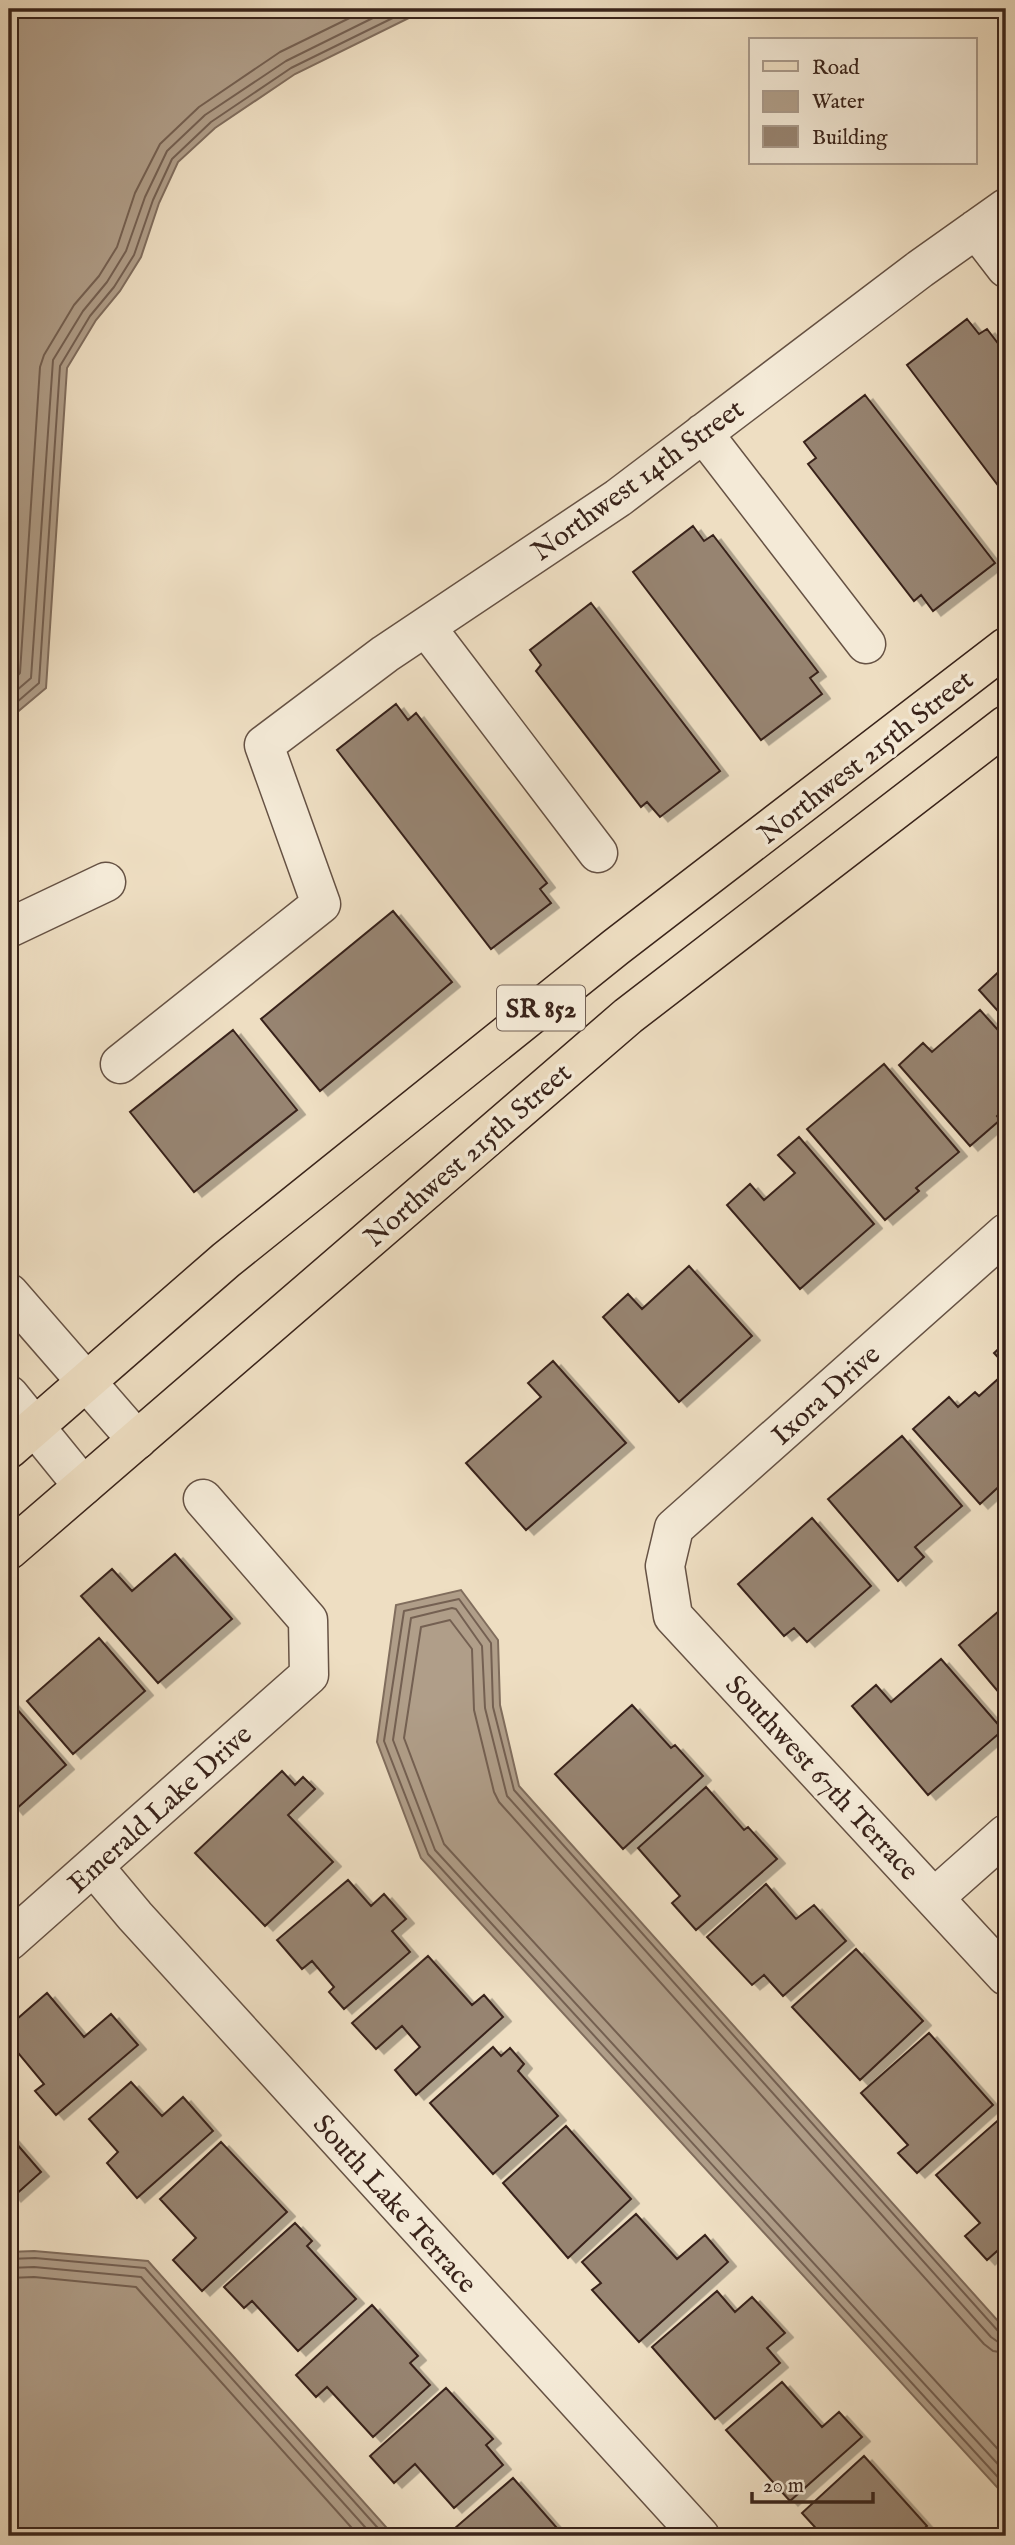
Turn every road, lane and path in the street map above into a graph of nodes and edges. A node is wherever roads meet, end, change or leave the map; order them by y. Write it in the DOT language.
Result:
graph roads {
  1 [pos="991,218"];
  2 [pos="1006,268"];
  3 [pos="703,433"];
  4 [pos="426,627"];
  5 [pos="866,644"];
  6 [pos="1006,647"];
  7 [pos="1006,725"];
  8 [pos="598,853"];
  9 [pos="106,882"];
  10 [pos="9,928"];
  11 [pos="120,1064"];
  12 [pos="1006,1233"];
  13 [pos="9,1293"];
  14 [pos="86,1381"];
  15 [pos="9,1395"];
  16 [pos="22,1437"];
  17 [pos="137,1440"];
  18 [pos="83,1486"];
  19 [pos="203,1499"];
  20 [pos="9,1550"];
  21 [pos="665,1566"];
  22 [pos="1006,1834"];
  23 [pos="94,1867"];
  24 [pos="935,1897"];
  25 [pos="9,1941"];
  26 [pos="1006,1976"];
  27 [pos="700,2536"];
  1 -- 2 [label="street"];
  1 -- 3 [label="street, Northwest 14th Street"];
  3 -- 4 [label="street, Northwest 14th Street"];
  3 -- 5 [label="street"];
  4 -- 8 [label="street"];
  4 -- 11 [label="street, Northwest 14th Street"];
  6 -- 14 [label="main road, Northwest 215th Street / SR 852"];
  7 -- 17 [label="main road, Northwest 215th Street / SR 852"];
  9 -- 10 [label="street"];
  12 -- 21 [label="street, Ixora Drive"];
  13 -- 14 [label="street"];
  14 -- 16 [label="main road, Northwest 215th Street / SR 852"];
  14 -- 17 [label="street"];
  15 -- 16 [label="street"];
  16 -- 18 [label="street"];
  17 -- 18 [label="main road, Northwest 215th Street / SR 852"];
  18 -- 20 [label="main road, Northwest 215th Street / SR 852"];
  19 -- 23 [label="street, Emerald Lake Drive"];
  21 -- 24 [label="street, Southwest 67th Terrace"];
  22 -- 24 [label="street"];
  23 -- 25 [label="street, Emerald Lake Drive"];
  23 -- 27 [label="street, South Lake Terrace"];
  24 -- 26 [label="street, Southwest 67th Terrace"];
}
